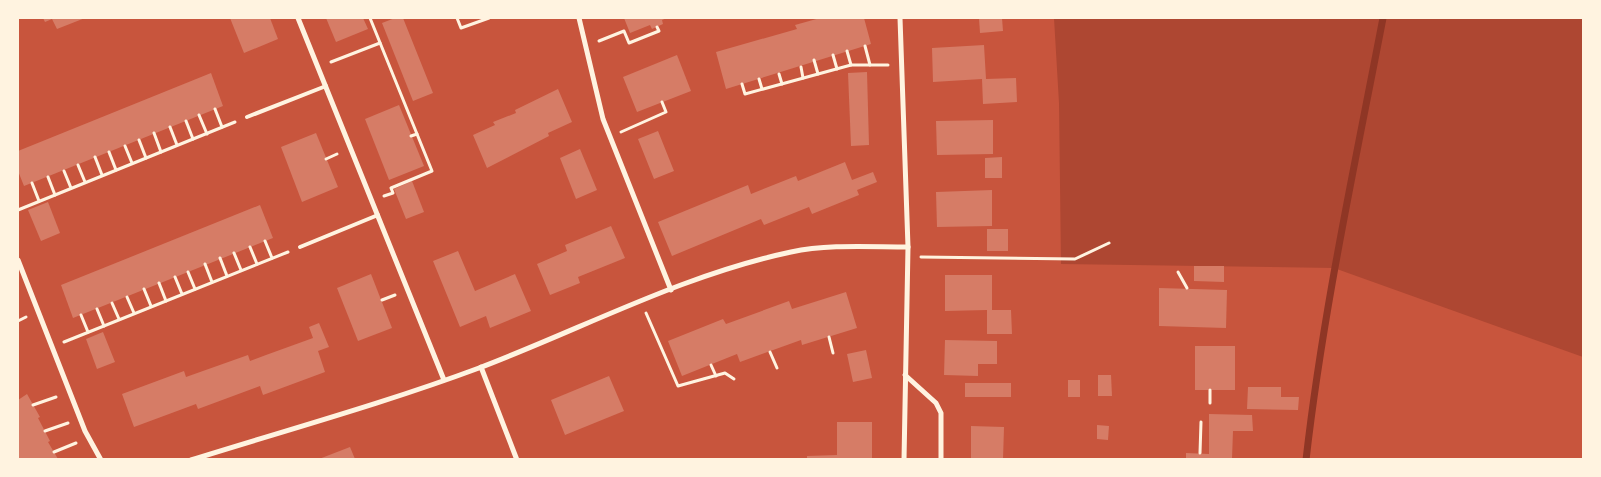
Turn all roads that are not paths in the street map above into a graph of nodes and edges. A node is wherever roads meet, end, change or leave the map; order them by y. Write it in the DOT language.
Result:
graph roads {
  1 [pos="298,18"];
  2 [pos="579,18"];
  3 [pos="900,18"];
  4 [pos="326,86"];
  5 [pos="247,118"];
  6 [pos="378,215"];
  7 [pos="300,246"];
  8 [pos="908,247"];
  9 [pos="18,260"];
  10 [pos="670,290"];
  11 [pos="481,367"];
  12 [pos="905,375"];
  13 [pos="444,380"];
  14 [pos="101,460"];
  15 [pos="191,460"];
  16 [pos="518,460"];
  17 [pos="904,460"];
  18 [pos="941,460"];
  1 -- 4 [label="street"];
  2 -- 10 [label="street"];
  3 -- 8 [label="street"];
  4 -- 5 [label="lane"];
  4 -- 6 [label="street"];
  6 -- 7 [label="lane"];
  6 -- 13 [label="street"];
  8 -- 10 [label="street"];
  8 -- 12 [label="street"];
  9 -- 14 [label="street"];
  10 -- 11 [label="street"];
  11 -- 13 [label="street"];
  11 -- 16 [label="street"];
  12 -- 17 [label="street"];
  12 -- 18 [label="street"];
  13 -- 15 [label="street"];
}
